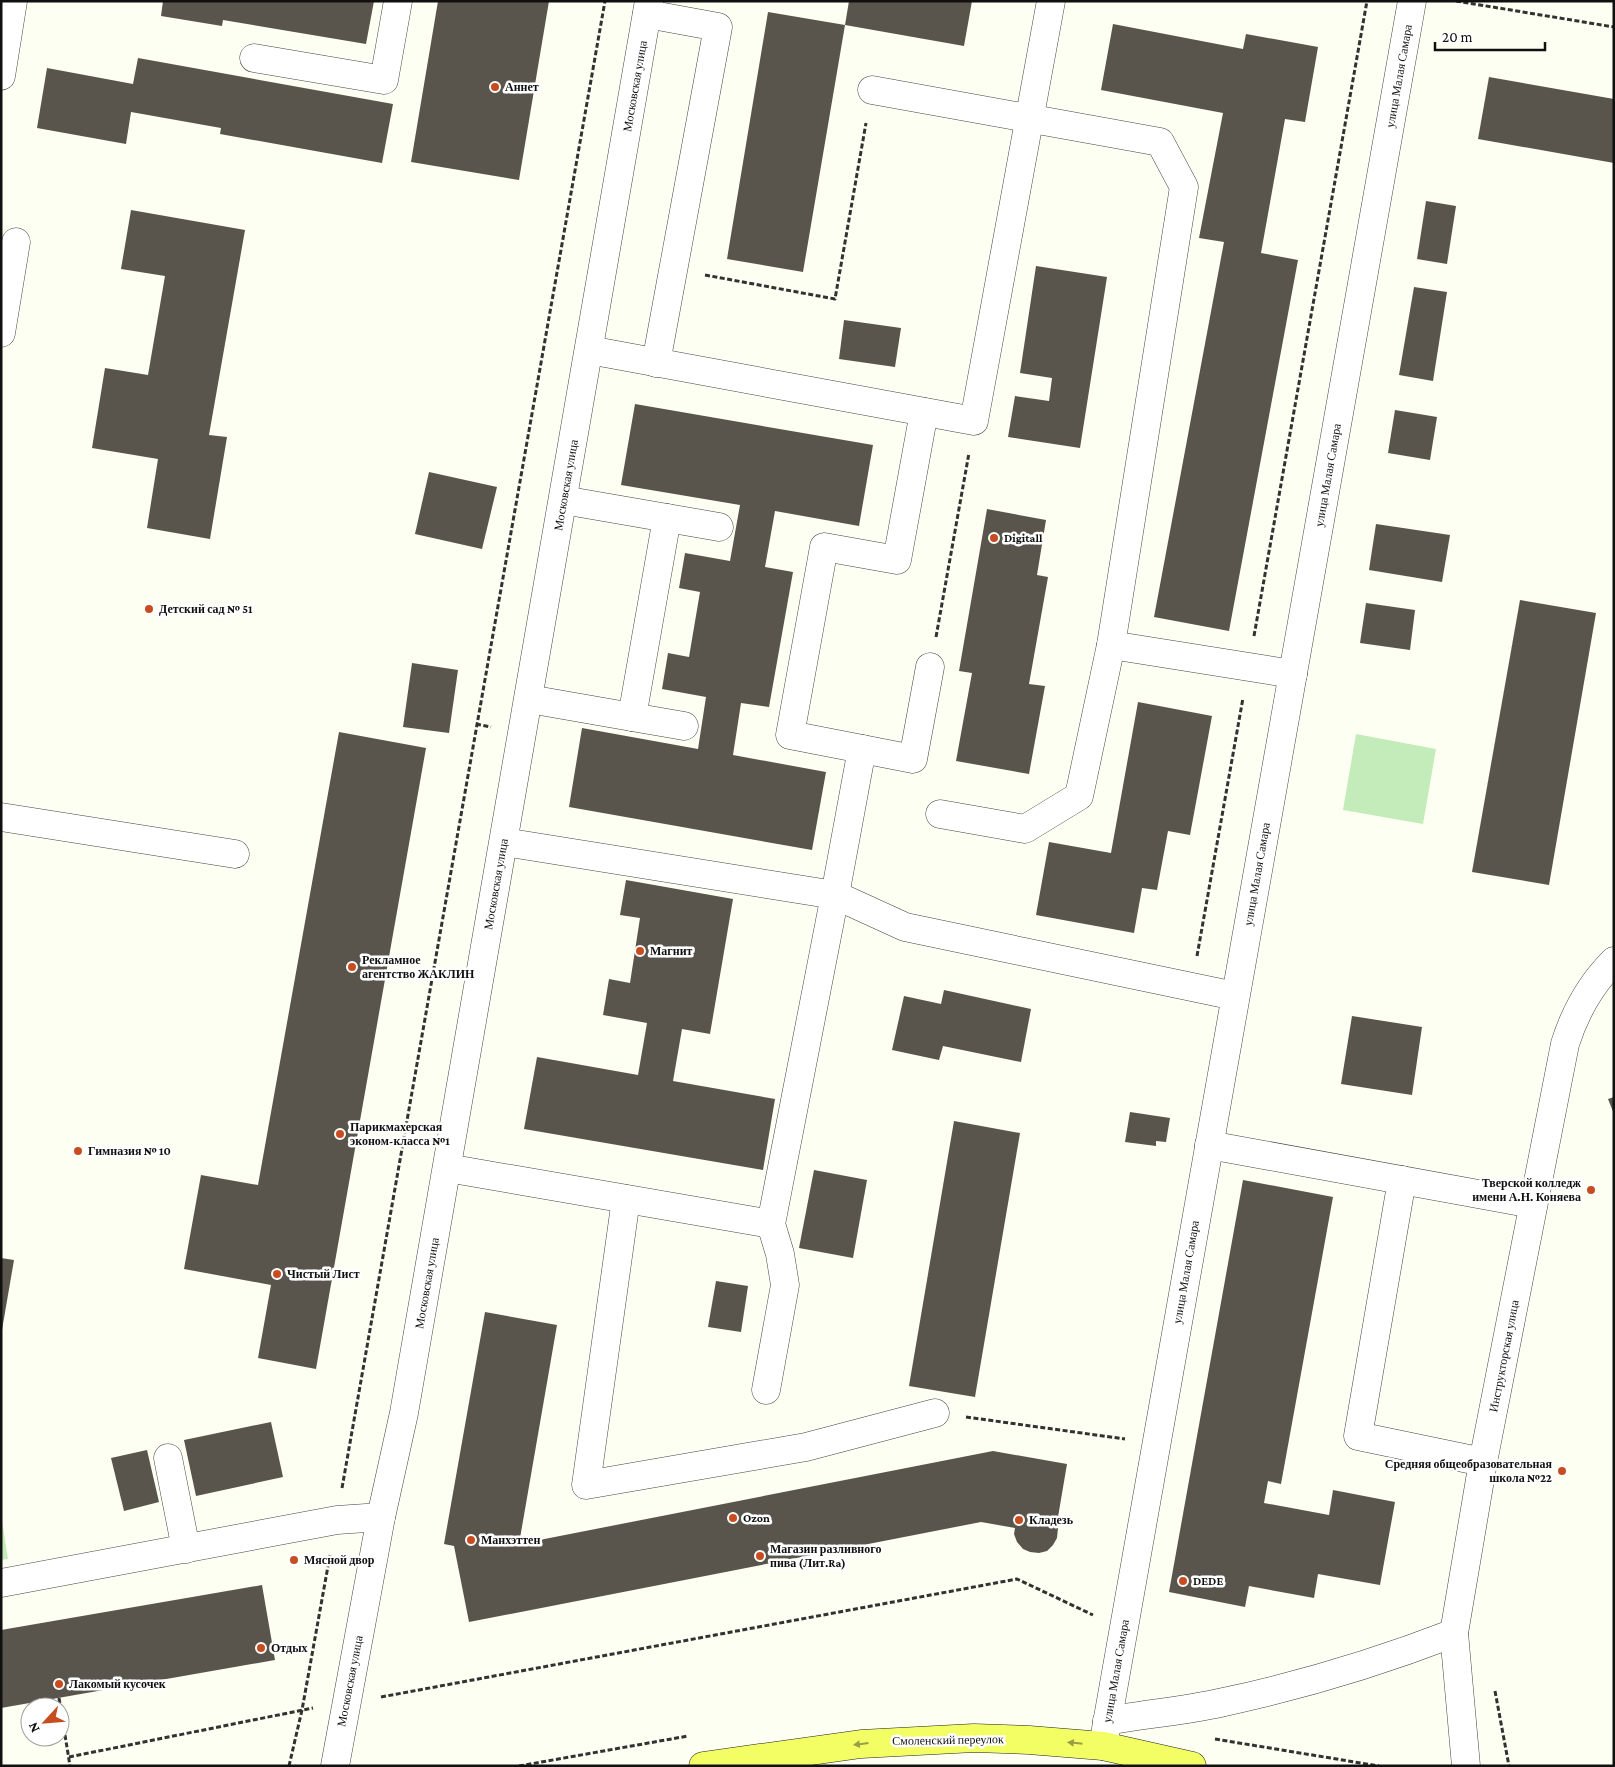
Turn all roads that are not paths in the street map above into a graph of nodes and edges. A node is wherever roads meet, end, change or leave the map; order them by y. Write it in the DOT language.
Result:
graph roads {
  1 [pos="13,1"];
  2 [pos="398,1"];
  3 [pos="1050,1"];
  4 [pos="1412,1"];
  5 [pos="648,8"];
  6 [pos="254,58"];
  7 [pos="1,76"];
  8 [pos="872,90"];
  9 [pos="1029,119"];
  10 [pos="16,242"];
  11 [pos="1,333"];
  12 [pos="589,350"];
  13 [pos="656,363"];
  14 [pos="924,412"];
  15 [pos="563,500"];
  16 [pos="667,518"];
  17 [pos="719,527"];
  18 [pos="1111,645"];
  19 [pos="930,667"];
  20 [pos="1293,674"];
  21 [pos="528,699"];
  22 [pos="632,717"];
  23 [pos="684,726"];
  24 [pos="862,749"];
  25 [pos="940,814"];
  26 [pos="1,817"];
  27 [pos="504,842"];
  28 [pos="235,854"];
  29 [pos="835,895"];
  30 [pos="1614,961"];
  31 [pos="1235,996"];
  32 [pos="1209,1145"];
  33 [pos="448,1168"];
  34 [pos="1402,1180"];
  35 [pos="626,1199"];
  36 [pos="1533,1204"];
  37 [pos="771,1224"];
  38 [pos="766,1390"];
  39 [pos="935,1413"];
  40 [pos="168,1458"];
  41 [pos="1483,1462"];
  42 [pos="382,1517"];
  43 [pos="186,1549"];
  44 [pos="1,1583"];
  45 [pos="1454,1633"];
  46 [pos="1105,1733"];
  47 [pos="335,1766"];
  48 [pos="703,1766"];
  49 [pos="1192,1766"];
  50 [pos="1466,1766"];
  1 -- 7 [label="street"];
  2 -- 6 [label="street"];
  3 -- 9 [label="street"];
  4 -- 20 [label="street, улица Малая Самара"];
  5 -- 12 [label="street, Московская улица"];
  5 -- 13 [label="street"];
  8 -- 9 [label="street"];
  9 -- 14 [label="street"];
  9 -- 18 [label="street"];
  10 -- 11 [label="street"];
  12 -- 13 [label="street"];
  12 -- 15 [label="street, Московская улица"];
  13 -- 14 [label="street"];
  14 -- 24 [label="street"];
  15 -- 16 [label="street"];
  15 -- 21 [label="street, Московская улица"];
  16 -- 17 [label="street"];
  16 -- 22 [label="street"];
  18 -- 20 [label="street"];
  18 -- 25 [label="street"];
  19 -- 24 [label="street"];
  20 -- 31 [label="street, улица Малая Самара"];
  21 -- 22 [label="street"];
  21 -- 27 [label="street, Московская улица"];
  22 -- 23 [label="street"];
  24 -- 29 [label="street"];
  26 -- 28 [label="street"];
  27 -- 29 [label="street"];
  27 -- 33 [label="street, Московская улица"];
  29 -- 31 [label="street"];
  29 -- 37 [label="street"];
  30 -- 36 [label="street, Инструкторская улица"];
  31 -- 32 [label="street, улица Малая Самара"];
  32 -- 34 [label="street"];
  32 -- 46 [label="street, улица Малая Самара"];
  33 -- 35 [label="street"];
  33 -- 42 [label="street, Московская улица"];
  34 -- 36 [label="street"];
  34 -- 41 [label="street"];
  35 -- 37 [label="street"];
  35 -- 39 [label="street"];
  36 -- 41 [label="street, Инструкторская улица"];
  37 -- 38 [label="street"];
  40 -- 43 [label="street"];
  41 -- 45 [label="street, Инструкторская улица"];
  42 -- 43 [label="street"];
  42 -- 47 [label="street, Московская улица"];
  43 -- 44 [label="street"];
  45 -- 46 [label="street"];
  45 -- 50 [label="street, Инструкторская улица"];
  46 -- 48 [label="main road, Смоленский переулок, one-way"];
  46 -- 49 [label="main road, Смоленский переулок"];
}
